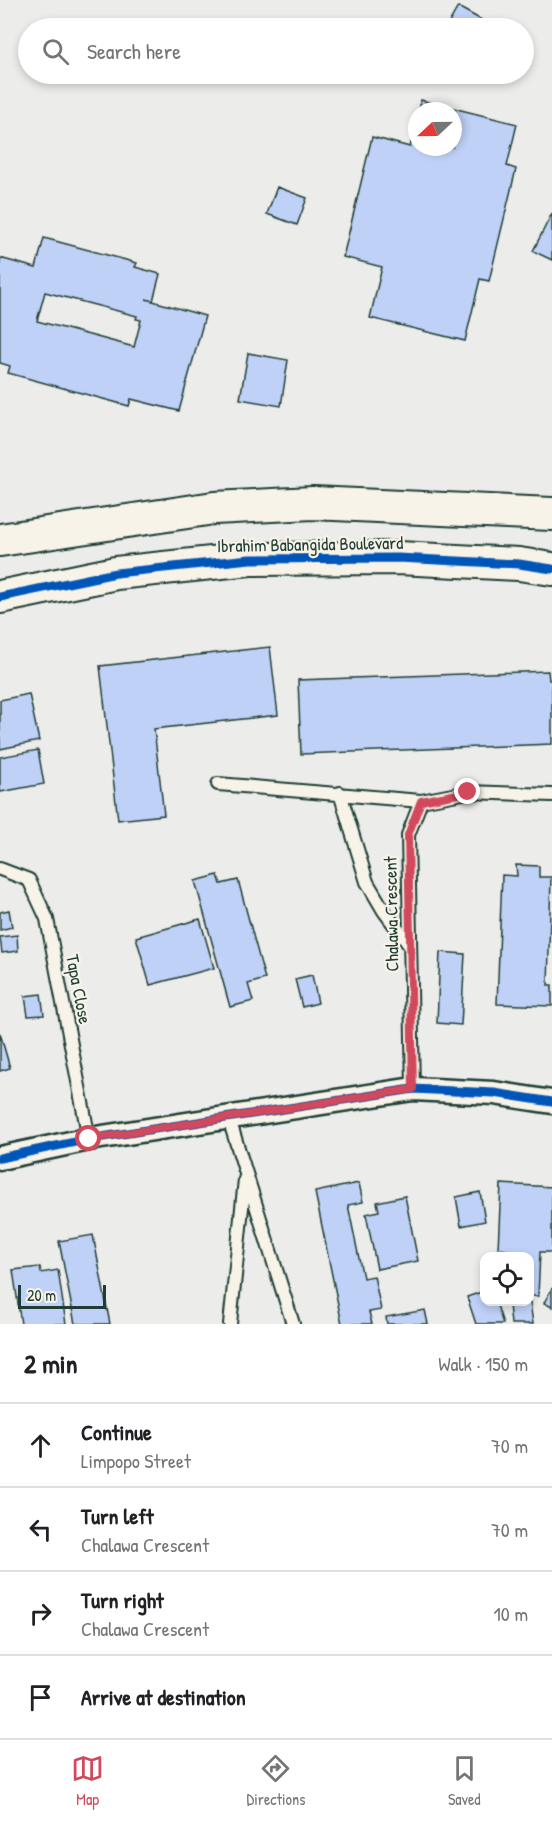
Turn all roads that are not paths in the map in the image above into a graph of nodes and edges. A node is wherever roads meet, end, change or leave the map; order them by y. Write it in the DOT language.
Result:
graph roads {
  1 [pos="552,514"];
  2 [pos="0,540"];
  3 [pos="552,569"];
  4 [pos="0,597"];
  5 [pos="218,784"];
  6 [pos="340,793"];
  7 [pos="552,795"];
  8 [pos="421,801"];
  9 [pos="0,869"];
  10 [pos="410,945"];
  11 [pos="413,1089"];
  12 [pos="552,1102"];
  13 [pos="229,1119"];
  14 [pos="89,1139"];
  15 [pos="0,1158"];
  16 [pos="246,1173"];
  17 [pos="230,1324"];
  18 [pos="294,1324"];
  1 -- 2 [label="street, Ibrahim Babangida Boulevard"];
  3 -- 4 [label="street, Ibrahim Babangida Boulevard"];
  5 -- 6 [label="lane"];
  6 -- 8 [label="lane"];
  6 -- 10 [label="lane"];
  7 -- 8 [label="lane"];
  8 -- 10 [label="lane, Chalawa Crescent"];
  9 -- 14 [label="lane, Tapa Close"];
  10 -- 11 [label="lane, Chalawa Crescent"];
  11 -- 12 [label="street"];
  11 -- 13 [label="street"];
  13 -- 14 [label="street"];
  13 -- 16 [label="lane"];
  14 -- 15 [label="street"];
  16 -- 17 [label="lane"];
  16 -- 18 [label="lane"];
}
